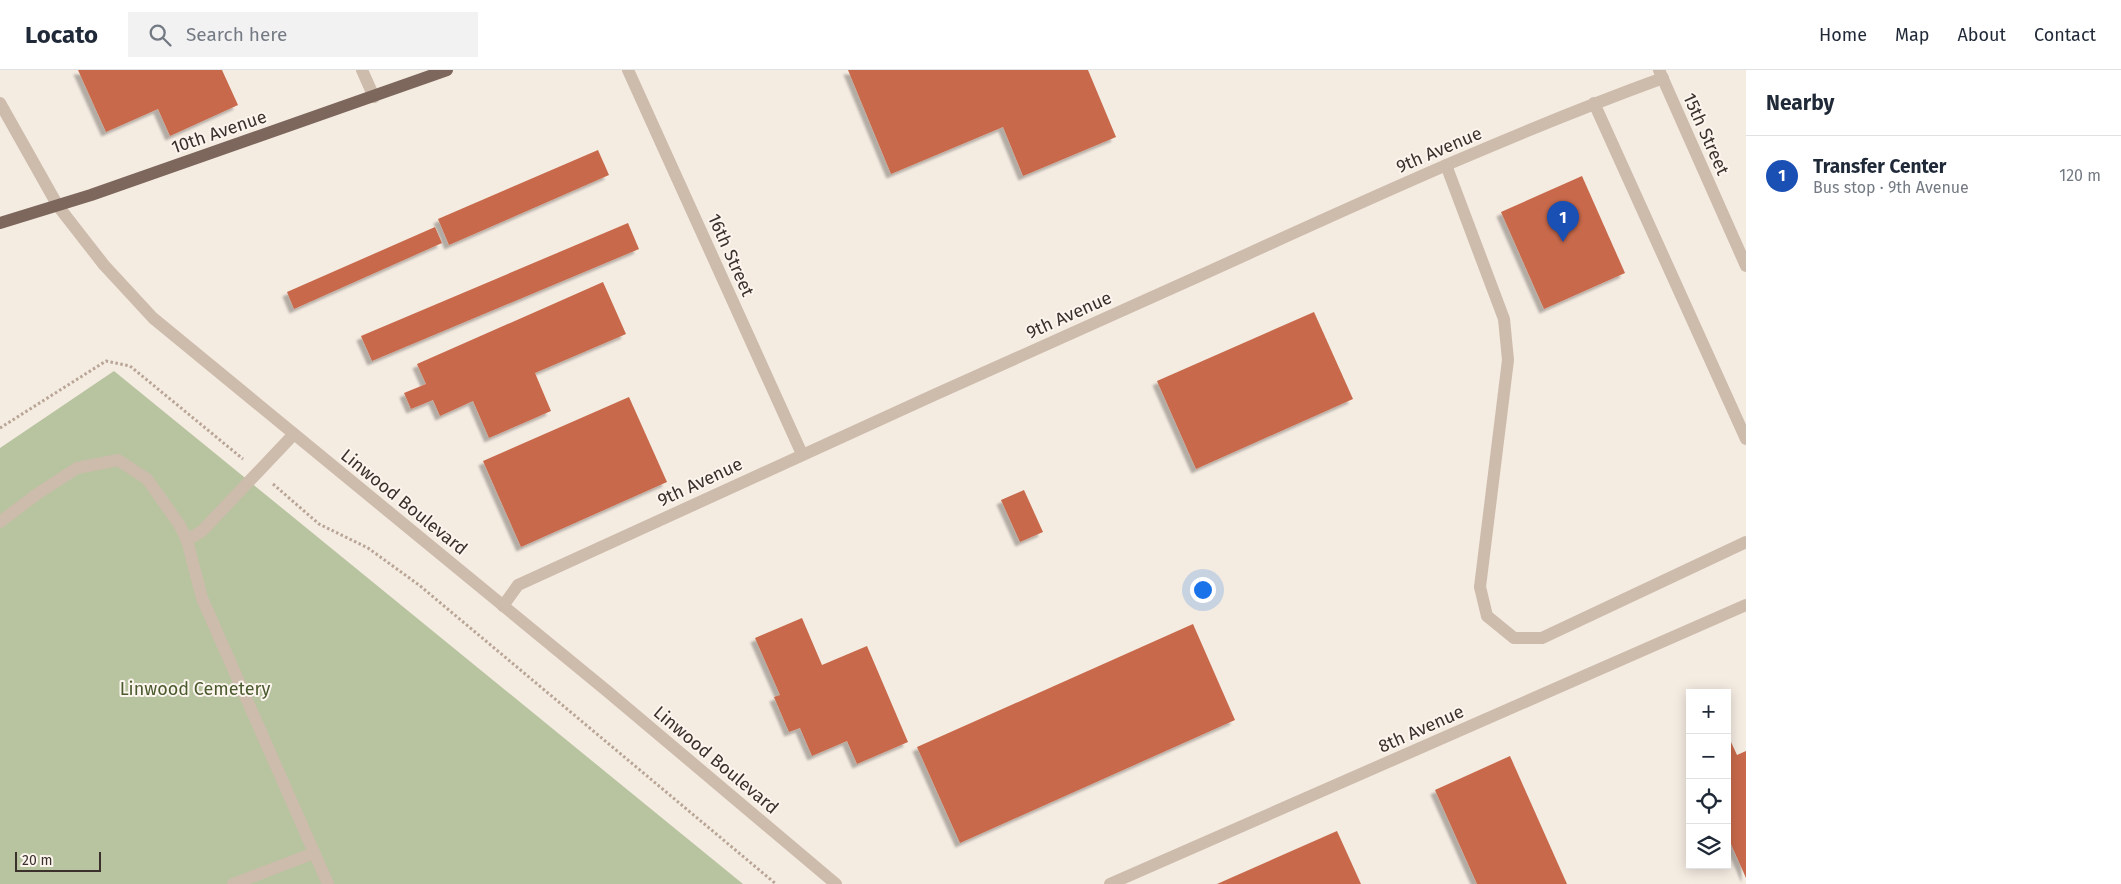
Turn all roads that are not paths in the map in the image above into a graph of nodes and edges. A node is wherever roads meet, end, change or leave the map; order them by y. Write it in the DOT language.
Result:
graph roads {
  1 [pos="362,70"];
  2 [pos="447,70"];
  3 [pos="628,70"];
  4 [pos="1661,74"];
  5 [pos="374,97"];
  6 [pos="0,103"];
  7 [pos="1594,104"];
  8 [pos="1446,165"];
  9 [pos="58,206"];
  10 [pos="0,223"];
  11 [pos="1746,266"];
  12 [pos="294,434"];
  13 [pos="1746,440"];
  14 [pos="802,454"];
  15 [pos="0,522"];
  16 [pos="187,540"];
  17 [pos="1746,542"];
  18 [pos="1746,605"];
  19 [pos="503,606"];
  20 [pos="314,853"];
  21 [pos="233,884"];
  22 [pos="328,884"];
  23 [pos="836,884"];
  24 [pos="1110,884"];
  1 -- 5 [label="street"];
  2 -- 5 [label="main road, 10th Avenue"];
  3 -- 14 [label="street, 16th Street"];
  4 -- 7 [label="street, 9th Avenue"];
  4 -- 11 [label="street, 15th Street"];
  5 -- 9 [label="main road, 10th Avenue"];
  6 -- 9 [label="street, Linwood Boulevard"];
  7 -- 8 [label="street, 9th Avenue"];
  7 -- 13 [label="street"];
  8 -- 14 [label="street, 9th Avenue"];
  8 -- 17 [label="street"];
  9 -- 10 [label="main road, 10th Avenue"];
  9 -- 12 [label="street, Linwood Boulevard"];
  12 -- 16 [label="street"];
  12 -- 19 [label="street, Linwood Boulevard"];
  14 -- 19 [label="street, 9th Avenue"];
  15 -- 16 [label="street"];
  16 -- 20 [label="street"];
  18 -- 24 [label="street, 8th Avenue"];
  19 -- 23 [label="street, Linwood Boulevard"];
  20 -- 21 [label="street"];
  20 -- 22 [label="street"];
}
